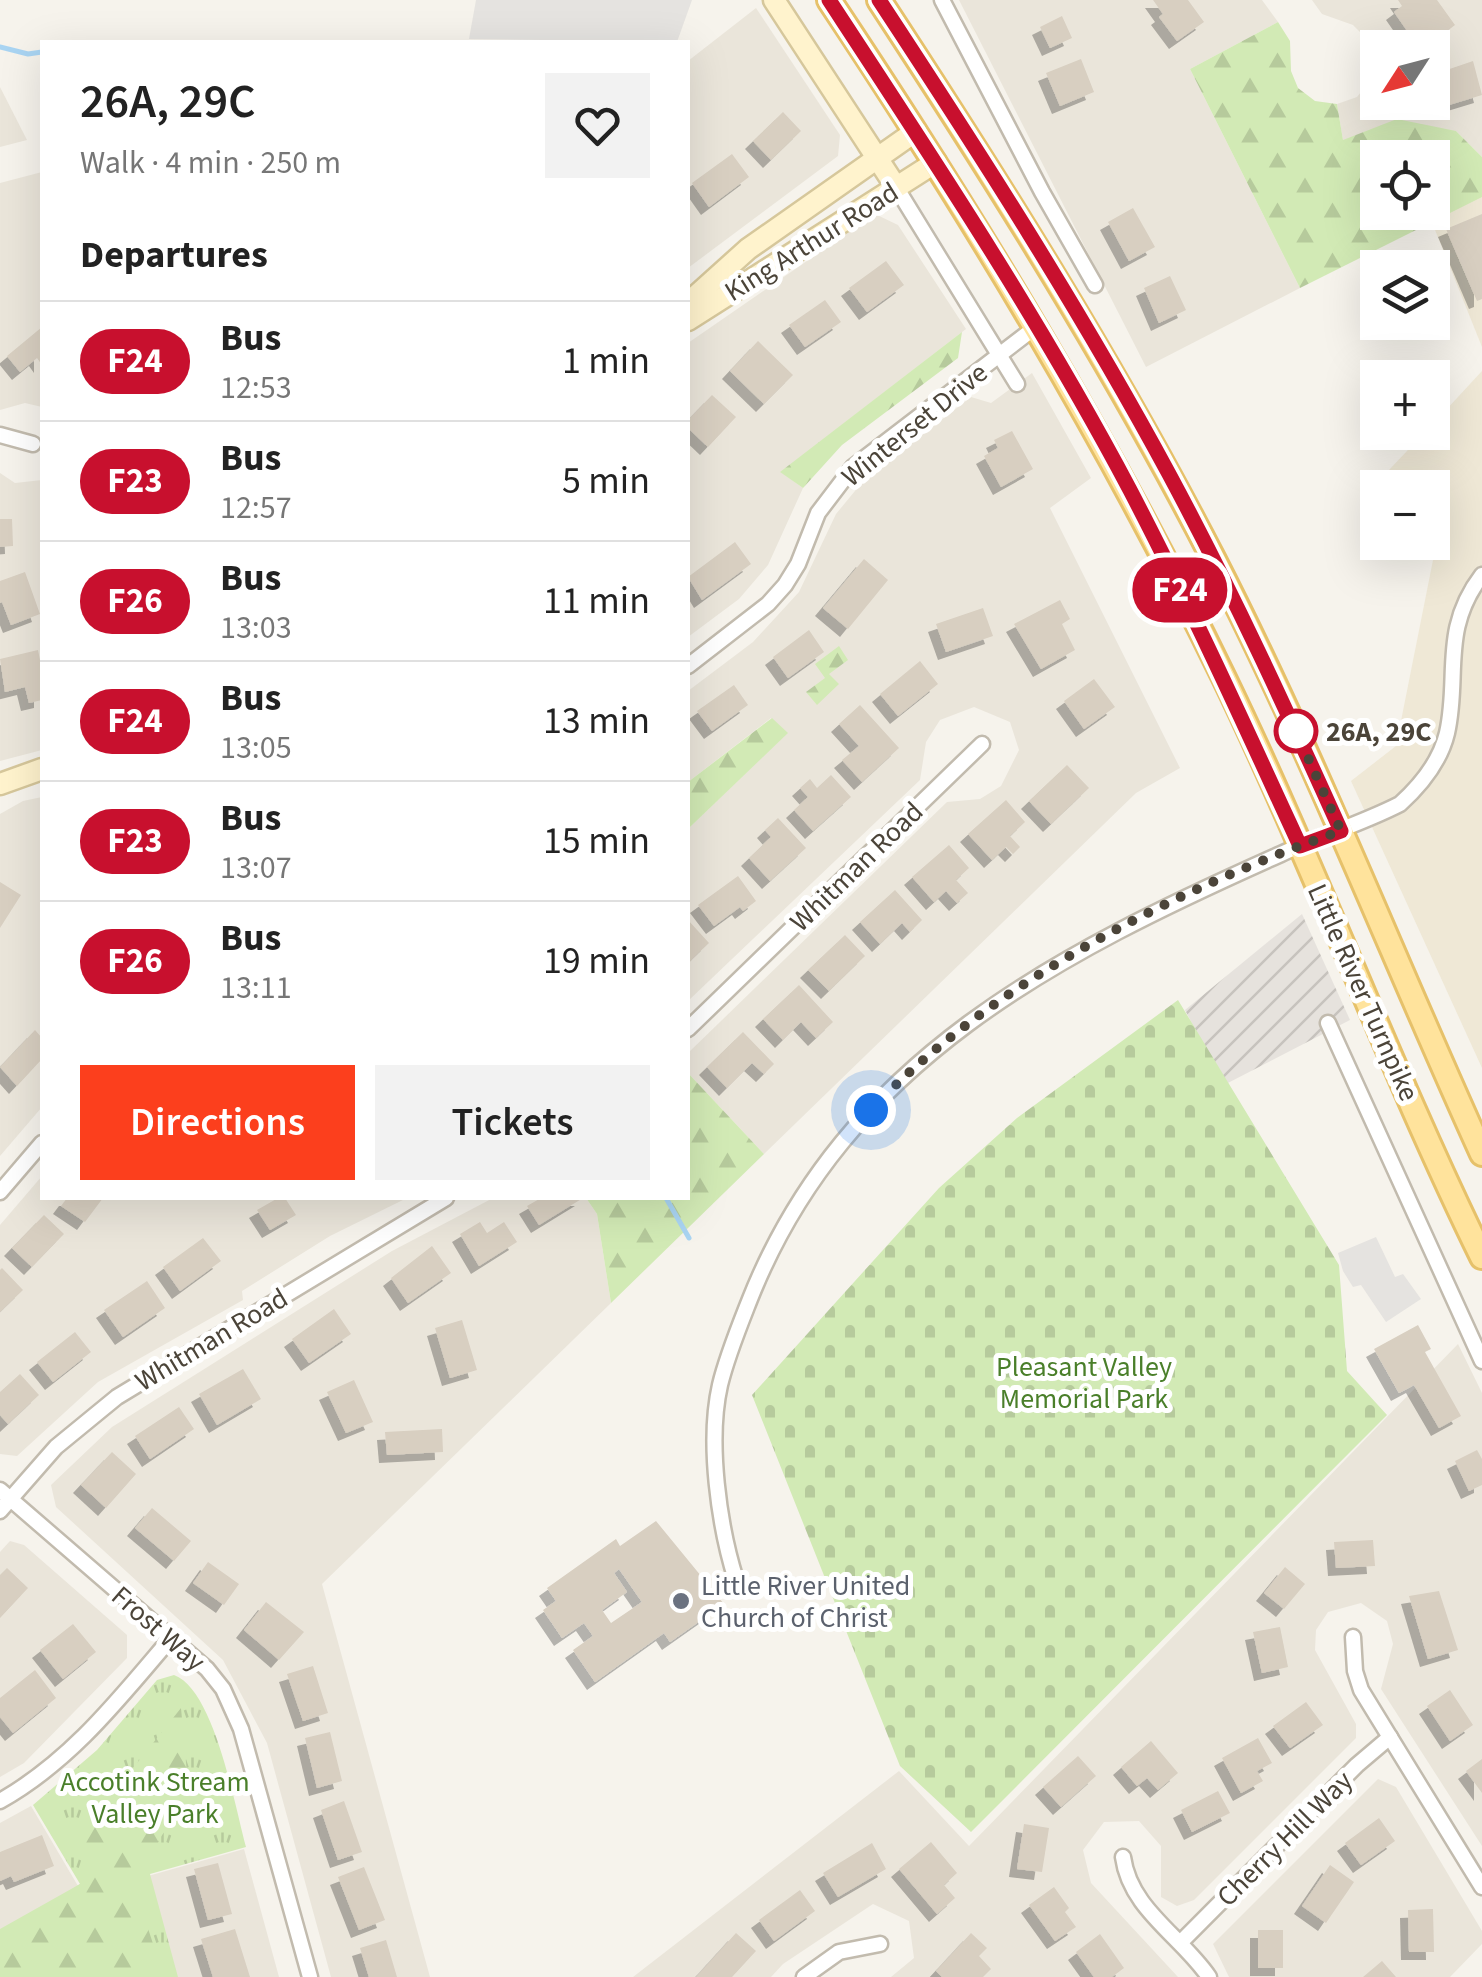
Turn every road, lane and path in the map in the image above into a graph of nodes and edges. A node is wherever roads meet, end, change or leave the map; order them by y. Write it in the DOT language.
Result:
graph roads {
  1 [pos="774,0"];
  2 [pos="829,0"];
  3 [pos="879,0"];
  4 [pos="942,0"];
  5 [pos="916,131"];
  6 [pos="878,158"];
  7 [pos="936,162"];
  8 [pos="896,186"];
  9 [pos="1095,285"];
  10 [pos="690,301"];
  11 [pos="690,319"];
  12 [pos="1038,326"];
  13 [pos="1000,354"];
  14 [pos="1017,384"];
  15 [pos="0,434"];
  16 [pos="32,444"];
  17 [pos="1482,575"];
  18 [pos="690,664"];
  19 [pos="982,744"];
  20 [pos="40,770"];
  21 [pos="0,784"];
  22 [pos="1341,831"];
  23 [pos="1300,846"];
  24 [pos="1328,1023"];
  25 [pos="690,1027"];
  26 [pos="40,1145"];
  27 [pos="1482,1154"];
  28 [pos="0,1192"];
  29 [pos="443,1200"];
  30 [pos="1482,1257"];
  31 [pos="1482,1361"];
  32 [pos="4,1500"];
  33 [pos="736,1580"];
  34 [pos="172,1638"];
  35 [pos="1353,1638"];
  36 [pos="1390,1737"];
  37 [pos="0,1801"];
  38 [pos="1124,1857"];
  39 [pos="1482,1887"];
  40 [pos="1181,1942"];
  41 [pos="880,1944"];
  42 [pos="310,1977"];
  43 [pos="804,1977"];
  44 [pos="1209,1977"];
  1 -- 6 [label="street"];
  2 -- 5 [label="main road, Little River Turnpike"];
  3 -- 22 [label="main road, Little River Turnpike"];
  4 -- 9 [label="street"];
  5 -- 6 [label="street, King Arthur Road"];
  5 -- 7 [label="main road, Little River Turnpike"];
  6 -- 8 [label="street"];
  6 -- 10 [label="street, King Arthur Road"];
  7 -- 8 [label="street, King Arthur Road"];
  7 -- 12 [label="main road, Little River Turnpike"];
  8 -- 11 [label="street, King Arthur Road"];
  8 -- 13 [label="street"];
  12 -- 13 [label="street, Winterset Drive"];
  12 -- 23 [label="main road, Little River Turnpike"];
  13 -- 14 [label="street"];
  13 -- 18 [label="street, Winterset Drive"];
  15 -- 16 [label="street"];
  17 -- 22 [label="street"];
  19 -- 25 [label="street, Whitman Road"];
  20 -- 21 [label="street"];
  22 -- 23 [label="street"];
  22 -- 27 [label="main road, Little River Turnpike"];
  23 -- 30 [label="main road, Little River Turnpike"];
  23 -- 33 [label="street"];
  24 -- 31 [label="street"];
  26 -- 28 [label="street"];
  29 -- 32 [label="street, Whitman Road"];
  32 -- 34 [label="street, Frost Way"];
  34 -- 37 [label="street"];
  34 -- 42 [label="street, Frost Way"];
  35 -- 36 [label="street"];
  36 -- 39 [label="street"];
  36 -- 40 [label="street, Cherry Hill Way"];
  38 -- 40 [label="street"];
  40 -- 44 [label="street"];
  41 -- 43 [label="street"];
}
